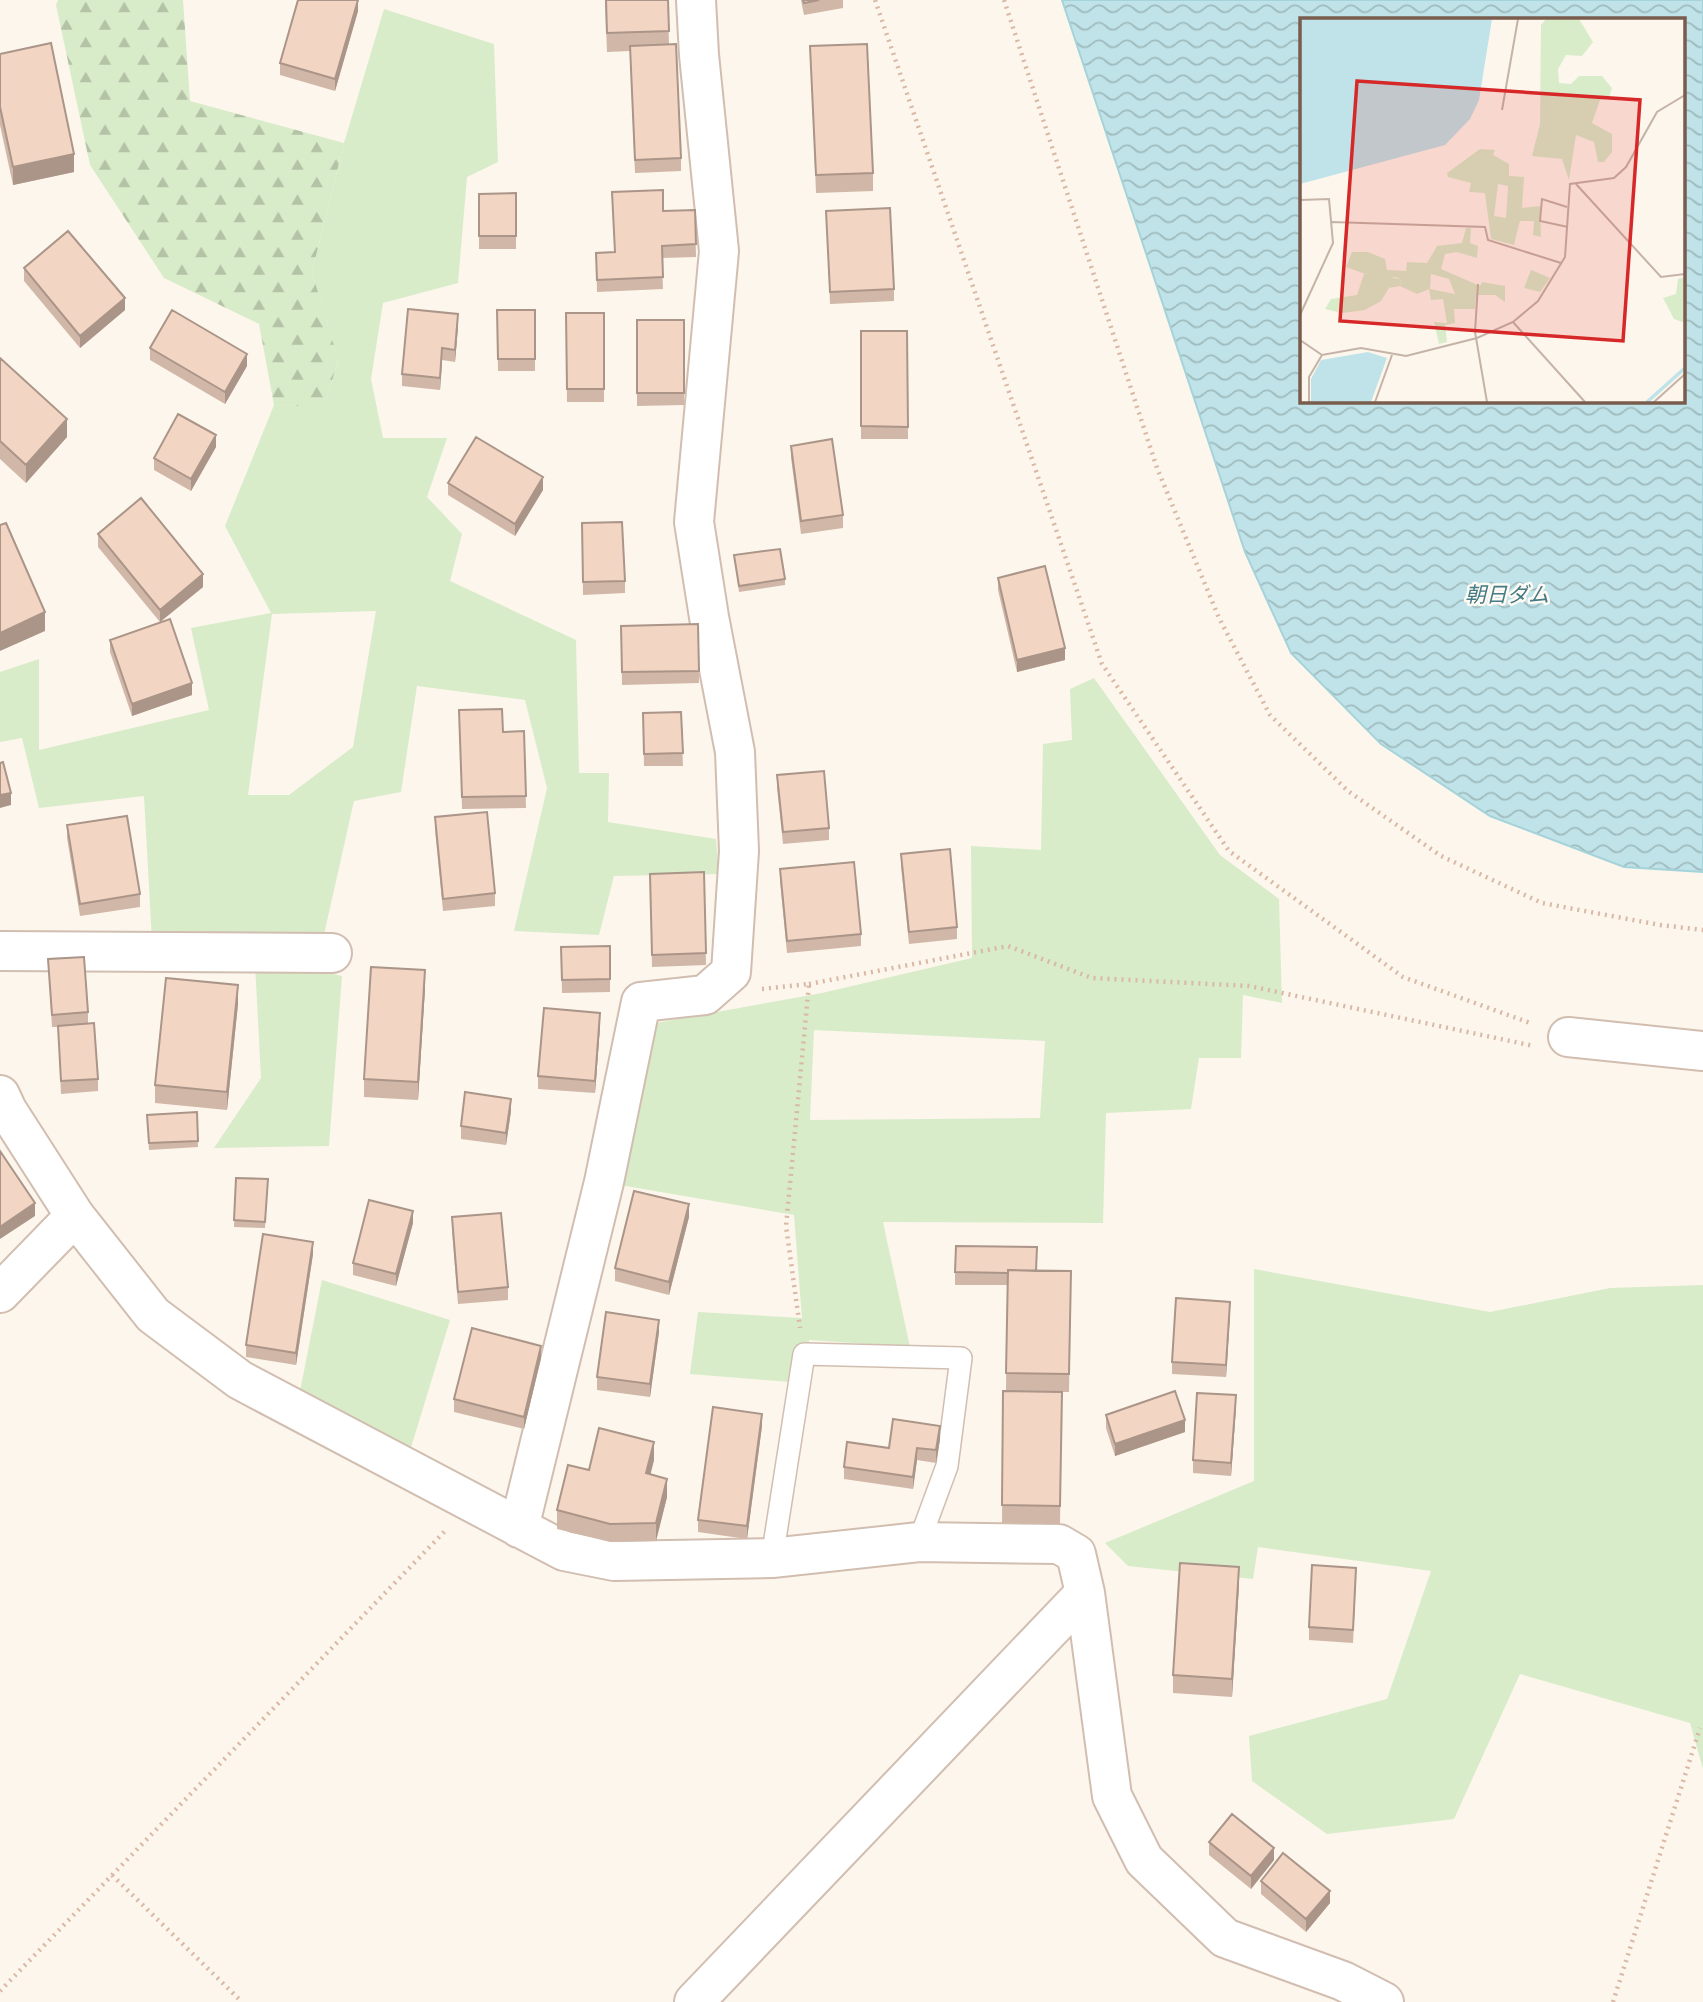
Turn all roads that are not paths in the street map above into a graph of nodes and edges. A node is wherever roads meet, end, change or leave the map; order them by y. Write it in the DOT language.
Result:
graph roads {
  1 [pos="696,0"];
  2 [pos="0,951"];
  3 [pos="332,953"];
  4 [pos="1568,1037"];
  5 [pos="1703,1051"];
  6 [pos="0,1096"];
  7 [pos="75,1216"];
  8 [pos="0,1293"];
  9 [pos="519,1528"];
  10 [pos="919,1542"];
  11 [pos="772,1558"];
  12 [pos="1085,1593"];
  13 [pos="694,2002"];
  14 [pos="1384,2002"];
  1 -- 9 [label="street"];
  2 -- 3 [label="street"];
  4 -- 5 [label="street"];
  6 -- 7 [label="street"];
  7 -- 8 [label="street"];
  7 -- 9 [label="street"];
  9 -- 11 [label="street"];
  10 -- 11 [label="street"];
  10 -- 11 [label="lane"];
  10 -- 12 [label="street"];
  12 -- 13 [label="street"];
  12 -- 14 [label="street"];
}
